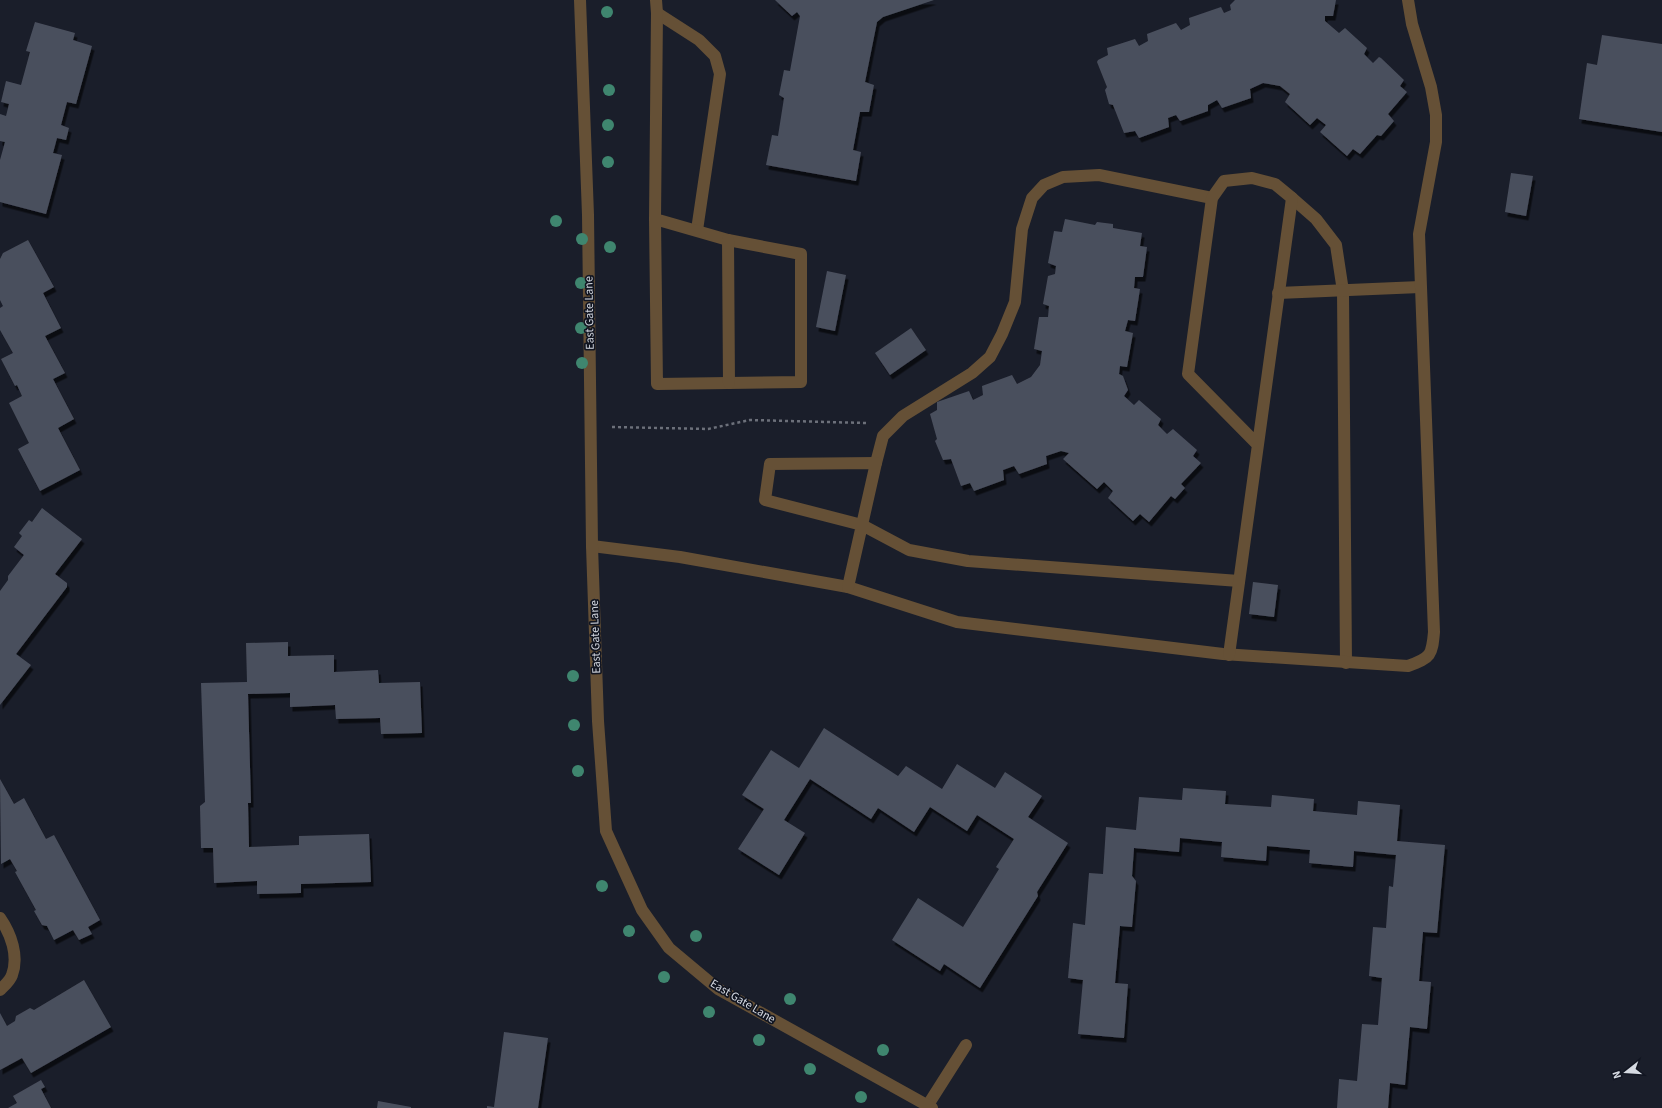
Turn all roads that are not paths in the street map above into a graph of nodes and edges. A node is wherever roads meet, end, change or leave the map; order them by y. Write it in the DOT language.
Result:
graph roads {
  1 [pos="580,0"];
  2 [pos="656,0"];
  3 [pos="1408,0"];
  4 [pos="657,14"];
  5 [pos="1212,198"];
  6 [pos="1292,198"];
  7 [pos="655,218"];
  8 [pos="697,230"];
  9 [pos="728,240"];
  10 [pos="1420,287"];
  11 [pos="1343,291"];
  12 [pos="1278,294"];
  13 [pos="729,383"];
  14 [pos="1258,445"];
  15 [pos="876,463"];
  16 [pos="862,525"];
  17 [pos="592,546"];
  18 [pos="1239,580"];
  19 [pos="848,587"];
  20 [pos="1229,655"];
  21 [pos="1346,663"];
  22 [pos="0,918"];
  23 [pos="0,990"];
  24 [pos="966,1045"];
  25 [pos="928,1107"];
  1 -- 17 [label="street, East Gate Lane"];
  2 -- 4 [label="street"];
  3 -- 10 [label="street"];
  4 -- 7 [label="street"];
  4 -- 8 [label="street"];
  5 -- 6 [label="street"];
  5 -- 14 [label="street"];
  5 -- 15 [label="street"];
  6 -- 11 [label="street"];
  6 -- 12 [label="street"];
  7 -- 8 [label="street"];
  7 -- 13 [label="street"];
  8 -- 9 [label="street"];
  9 -- 13 [label="street"];
  9 -- 13 [label="street"];
  10 -- 11 [label="street"];
  10 -- 21 [label="street"];
  11 -- 12 [label="street"];
  11 -- 21 [label="street"];
  12 -- 14 [label="street"];
  14 -- 18 [label="street"];
  15 -- 16 [label="street"];
  15 -- 16 [label="street"];
  16 -- 18 [label="street"];
  16 -- 19 [label="street"];
  17 -- 19 [label="street"];
  17 -- 25 [label="street, East Gate Lane"];
  18 -- 20 [label="street"];
  19 -- 20 [label="street"];
  20 -- 21 [label="street"];
  22 -- 23 [label="street"];
  24 -- 25 [label="street"];
}
